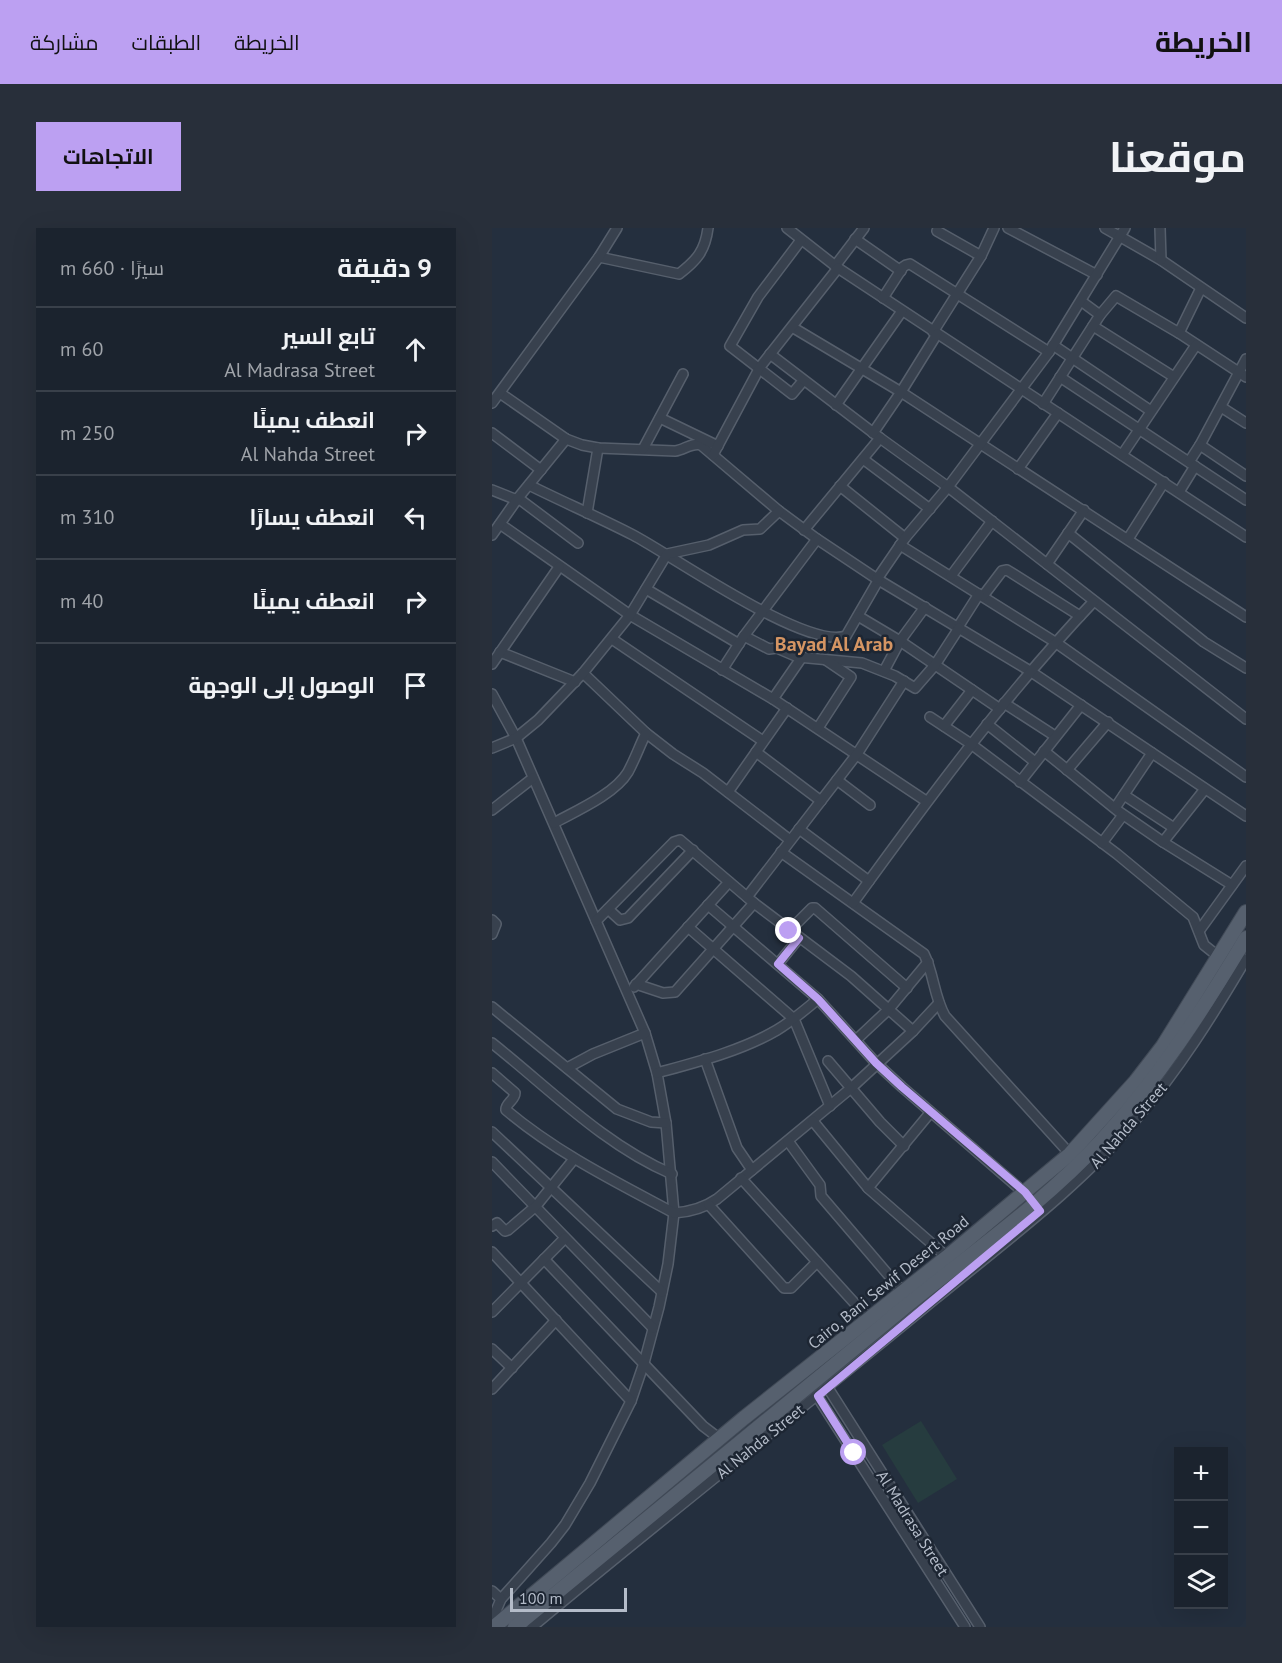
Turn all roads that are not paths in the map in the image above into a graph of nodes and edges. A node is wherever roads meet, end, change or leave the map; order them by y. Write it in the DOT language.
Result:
graph roads {
  1 [pos="617,228"];
  2 [pos="708,228"];
  3 [pos="787,228"];
  4 [pos="864,228"];
  5 [pos="994,228"];
  6 [pos="1008,228"];
  7 [pos="1106,228"];
  8 [pos="1160,228"];
  9 [pos="937,231"];
  10 [pos="1123,232"];
  11 [pos="855,239"];
  12 [pos="801,240"];
  13 [pos="981,255"];
  14 [pos="599,257"];
  15 [pos="1161,260"];
  16 [pos="836,267"];
  17 [pos="901,271"];
  18 [pos="1097,275"];
  19 [pos="1202,288"];
  20 [pos="958,293"];
  21 [pos="883,298"];
  22 [pos="1081,301"];
  23 [pos="902,311"];
  24 [pos="1100,315"];
  25 [pos="1246,318"];
  26 [pos="1092,326"];
  27 [pos="792,327"];
  28 [pos="935,333"];
  29 [pos="1179,333"];
  30 [pos="1196,345"];
  31 [pos="1051,348"];
  32 [pos="770,354"];
  33 [pos="1072,358"];
  34 [pos="1246,360"];
  35 [pos="760,367"];
  36 [pos="861,368"];
  37 [pos="683,374"];
  38 [pos="1242,374"];
  39 [pos="1060,377"];
  40 [pos="1174,377"];
  41 [pos="803,381"];
  42 [pos="1022,390"];
  43 [pos="901,392"];
  44 [pos="500,393"];
  45 [pos="492,403"];
  46 [pos="1043,404"];
  47 [pos="836,405"];
  48 [pos="1221,407"];
  49 [pos="1151,411"];
  50 [pos="1058,413"];
  51 [pos="660,418"];
  52 [pos="1246,423"];
  53 [pos="1139,430"];
  54 [pos="492,433"];
  55 [pos="876,435"];
  56 [pos="567,439"];
  57 [pos="981,443"];
  58 [pos="1200,444"];
  59 [pos="598,448"];
  60 [pos="643,449"];
  61 [pos="716,451"];
  62 [pos="1122,455"];
  63 [pos="863,459"];
  64 [pos="1192,464"];
  65 [pos="1018,469"];
  66 [pos="541,470"];
  67 [pos="1246,476"];
  68 [pos="1164,482"];
  69 [pos="529,485"];
  70 [pos="840,486"];
  71 [pos="948,487"];
  72 [pos="492,490"];
  73 [pos="1179,492"];
  74 [pos="518,499"];
  75 [pos="1246,500"];
  76 [pos="930,509"];
  77 [pos="1084,510"];
  78 [pos="779,511"];
  79 [pos="587,513"];
  80 [pos="992,521"];
  81 [pos="500,524"];
  82 [pos="804,530"];
  83 [pos="1068,534"];
  84 [pos="492,535"];
  85 [pos="1246,537"];
  86 [pos="817,539"];
  87 [pos="1128,539"];
  88 [pos="903,542"];
  89 [pos="578,543"];
  90 [pos="668,554"];
  91 [pos="1047,564"];
  92 [pos="559,567"];
  93 [pos="951,576"];
  94 [pos="878,579"];
  95 [pos="646,589"];
  96 [pos="981,595"];
  97 [pos="1094,601"];
  98 [pos="925,607"];
  99 [pos="763,611"];
  100 [pos="630,615"];
  101 [pos="858,616"];
  102 [pos="1080,616"];
  103 [pos="1246,617"];
  104 [pos="958,628"];
  105 [pos="612,639"];
  106 [pos="742,640"];
  107 [pos="900,641"];
  108 [pos="1055,642"];
  109 [pos="500,652"];
  110 [pos="802,657"];
  111 [pos="826,659"];
  112 [pos="492,664"];
  113 [pos="935,665"];
  114 [pos="1246,668"];
  115 [pos="722,669"];
  116 [pos="884,670"];
  117 [pos="1030,671"];
  118 [pos="583,673"];
  119 [pos="904,681"];
  120 [pos="575,682"];
  121 [pos="972,690"];
  122 [pos="492,694"];
  123 [pos="773,699"];
  124 [pos="1081,705"];
  125 [pos="1002,706"];
  126 [pos="787,708"];
  127 [pos="930,717"];
  128 [pos="1246,719"];
  129 [pos="1108,722"];
  130 [pos="987,724"];
  131 [pos="944,726"];
  132 [pos="818,728"];
  133 [pos="646,733"];
  134 [pos="1055,736"];
  135 [pos="516,738"];
  136 [pos="763,741"];
  137 [pos="971,744"];
  138 [pos="492,748"];
  139 [pos="1044,751"];
  140 [pos="756,752"];
  141 [pos="1152,753"];
  142 [pos="857,754"];
  143 [pos="1035,762"];
  144 [pos="1067,770"];
  145 [pos="1246,777"];
  146 [pos="534,778"];
  147 [pos="837,780"];
  148 [pos="1020,782"];
  149 [pos="1205,789"];
  150 [pos="728,792"];
  151 [pos="1124,795"];
  152 [pos="821,801"];
  153 [pos="926,801"];
  154 [pos="870,805"];
  155 [pos="1115,808"];
  156 [pos="492,810"];
  157 [pos="1123,815"];
  158 [pos="1246,816"];
  159 [pos="554,823"];
  160 [pos="1174,828"];
  161 [pos="799,829"];
  162 [pos="790,840"];
  163 [pos="1163,842"];
  164 [pos="1102,843"];
  165 [pos="693,850"];
  166 [pos="781,852"];
  167 [pos="1246,866"];
  168 [pos="869,880"];
  169 [pos="729,882"];
  170 [pos="1232,885"];
  171 [pos="751,900"];
  172 [pos="853,903"];
  173 [pos="708,905"];
  174 [pos="608,909"];
  175 [pos="1246,912"];
  176 [pos="492,920"];
  177 [pos="596,921"];
  178 [pos="688,927"];
  179 [pos="734,928"];
  180 [pos="789,931"];
  181 [pos="1199,931"];
  182 [pos="492,934"];
  183 [pos="799,938"];
  184 [pos="1246,939"];
  185 [pos="714,949"];
  186 [pos="1219,957"];
  187 [pos="1246,959"];
  188 [pos="928,962"];
  189 [pos="778,964"];
  190 [pos="636,984"];
  191 [pos="907,988"];
  192 [pos="628,993"];
  193 [pos="818,999"];
  194 [pos="939,1003"];
  195 [pos="492,1007"];
  196 [pos="889,1009"];
  197 [pos="794,1020"];
  198 [pos="913,1031"];
  199 [pos="645,1033"];
  200 [pos="856,1040"];
  201 [pos="492,1043"];
  202 [pos="705,1059"];
  203 [pos="828,1061"];
  204 [pos="876,1063"];
  205 [pos="567,1068"];
  206 [pos="492,1073"];
  207 [pos="657,1073"];
  208 [pos="850,1089"];
  209 [pos="830,1106"];
  210 [pos="930,1113"];
  211 [pos="813,1121"];
  212 [pos="666,1123"];
  213 [pos="492,1132"];
  214 [pos="788,1141"];
  215 [pos="904,1146"];
  216 [pos="1070,1154"];
  217 [pos="574,1159"];
  218 [pos="492,1162"];
  219 [pos="752,1170"];
  220 [pos="672,1174"];
  221 [pos="741,1178"];
  222 [pos="868,1188"];
  223 [pos="552,1189"];
  224 [pos="1025,1192"];
  225 [pos="1052,1195"];
  226 [pos="709,1205"];
  227 [pos="536,1206"];
  228 [pos="1038,1207"];
  229 [pos="674,1213"];
  230 [pos="492,1226"];
  231 [pos="565,1238"];
  232 [pos="492,1252"];
  233 [pos="947,1257"];
  234 [pos="544,1259"];
  235 [pos="818,1262"];
  236 [pos="520,1282"];
  237 [pos="946,1282"];
  238 [pos="662,1292"];
  239 [pos="903,1292"];
  240 [pos="493,1308"];
  241 [pos="869,1319"];
  242 [pos="556,1320"];
  243 [pos="653,1328"];
  244 [pos="492,1349"];
  245 [pos="644,1363"];
  246 [pos="512,1368"];
  247 [pos="828,1388"];
  248 [pos="492,1389"];
  249 [pos="818,1396"];
  250 [pos="631,1401"];
  251 [pos="744,1418"];
  252 [pos="758,1435"];
  253 [pos="720,1439"];
  254 [pos="492,1591"];
  255 [pos="501,1599"];
  256 [pos="977,1626"];
  257 [pos="494,1627"];
  258 [pos="515,1627"];
  259 [pos="532,1627"];
  260 [pos="965,1627"];
  1 -- 14 [label="street"];
  2 -- 14 [label="street"];
  3 -- 12 [label="street"];
  4 -- 11 [label="street"];
  5 -- 13 [label="street"];
  6 -- 18 [label="street"];
  7 -- 10 [label="street"];
  8 -- 15 [label="street"];
  9 -- 13 [label="street"];
  10 -- 15 [label="street"];
  10 -- 18 [label="street"];
  11 -- 16 [label="street"];
  11 -- 17 [label="street"];
  12 -- 16 [label="street"];
  12 -- 35 [label="street"];
  13 -- 20 [label="street"];
  14 -- 44 [label="street"];
  15 -- 19 [label="street"];
  16 -- 21 [label="street"];
  16 -- 27 [label="street"];
  17 -- 20 [label="street"];
  17 -- 21 [label="street"];
  18 -- 22 [label="street"];
  19 -- 25 [label="street"];
  19 -- 29 [label="street"];
  20 -- 28 [label="street"];
  20 -- 31 [label="street"];
  21 -- 23 [label="street"];
  22 -- 24 [label="street"];
  22 -- 31 [label="street"];
  23 -- 28 [label="street"];
  23 -- 36 [label="street"];
  24 -- 26 [label="street"];
  24 -- 29 [label="street"];
  26 -- 33 [label="street"];
  26 -- 40 [label="street"];
  27 -- 32 [label="street"];
  27 -- 36 [label="street"];
  28 -- 42 [label="street"];
  28 -- 43 [label="street"];
  29 -- 30 [label="street"];
  30 -- 38 [label="street"];
  30 -- 40 [label="street"];
  31 -- 33 [label="street"];
  31 -- 42 [label="street"];
  32 -- 35 [label="street"];
  32 -- 41 [label="street"];
  33 -- 39 [label="street"];
  33 -- 49 [label="street"];
  34 -- 38 [label="street"];
  35 -- 41 [label="street"];
  35 -- 61 [label="street"];
  36 -- 43 [label="street"];
  36 -- 47 [label="street"];
  37 -- 51 [label="street"];
  38 -- 48 [label="street"];
  39 -- 46 [label="street"];
  39 -- 53 [label="street"];
  40 -- 49 [label="street"];
  41 -- 47 [label="street"];
  42 -- 46 [label="street"];
  42 -- 57 [label="street"];
  43 -- 55 [label="street"];
  43 -- 57 [label="street"];
  44 -- 45 [label="street"];
  44 -- 56 [label="street"];
  46 -- 50 [label="street"];
  47 -- 55 [label="street"];
  48 -- 52 [label="street"];
  48 -- 58 [label="street"];
  49 -- 53 [label="street"];
  50 -- 62 [label="street"];
  50 -- 65 [label="street"];
  51 -- 60 [label="street"];
  51 -- 61 [label="street"];
  53 -- 62 [label="street"];
  53 -- 64 [label="street"];
  54 -- 66 [label="street"];
  55 -- 63 [label="street"];
  55 -- 71 [label="street"];
  56 -- 59 [label="street"];
  56 -- 66 [label="street"];
  57 -- 65 [label="street"];
  57 -- 71 [label="street"];
  58 -- 64 [label="street"];
  58 -- 67 [label="street"];
  59 -- 60 [label="street"];
  59 -- 79 [label="street"];
  60 -- 61 [label="street"];
  61 -- 78 [label="street"];
  62 -- 68 [label="street"];
  63 -- 70 [label="street"];
  63 -- 76 [label="street"];
  64 -- 73 [label="street"];
  64 -- 75 [label="street"];
  65 -- 77 [label="street"];
  66 -- 69 [label="street"];
  68 -- 73 [label="street"];
  68 -- 87 [label="street"];
  69 -- 74 [label="street"];
  69 -- 79 [label="street"];
  70 -- 82 [label="street"];
  70 -- 88 [label="street"];
  71 -- 76 [label="street"];
  71 -- 80 [label="street"];
  72 -- 74 [label="street"];
  73 -- 85 [label="street"];
  74 -- 81 [label="street"];
  74 -- 89 [label="street"];
  76 -- 88 [label="street"];
  77 -- 83 [label="street"];
  77 -- 87 [label="street"];
  78 -- 82 [label="street"];
  78 -- 90 [label="street"];
  79 -- 90 [label="street"];
  80 -- 91 [label="street"];
  80 -- 93 [label="street"];
  81 -- 84 [label="street"];
  81 -- 92 [label="street"];
  82 -- 86 [label="street"];
  83 -- 91 [label="street"];
  83 -- 114 [label="street"];
  86 -- 94 [label="street"];
  86 -- 99 [label="street"];
  87 -- 103 [label="street"];
  88 -- 93 [label="street"];
  88 -- 94 [label="street"];
  90 -- 95 [label="street"];
  90 -- 99 [label="street"];
  91 -- 97 [label="street"];
  92 -- 100 [label="street"];
  92 -- 109 [label="street"];
  93 -- 96 [label="street"];
  94 -- 98 [label="street"];
  94 -- 101 [label="street"];
  95 -- 100 [label="street"];
  95 -- 106 [label="street"];
  96 -- 102 [label="street"];
  96 -- 104 [label="street"];
  96 -- 108 [label="street"];
  97 -- 102 [label="street"];
  97 -- 128 [label="street"];
  98 -- 104 [label="street"];
  98 -- 107 [label="street"];
  99 -- 101 [label="street"];
  99 -- 106 [label="street"];
  100 -- 105 [label="street"];
  100 -- 115 [label="street"];
  101 -- 107 [label="street"];
  102 -- 108 [label="street"];
  104 -- 113 [label="street"];
  104 -- 117 [label="street"];
  105 -- 118 [label="street"];
  105 -- 136 [label="street"];
  106 -- 110 [label="street"];
  106 -- 115 [label="street"];
  107 -- 113 [label="street"];
  107 -- 116 [label="street"];
  108 -- 117 [label="street"];
  108 -- 145 [label="street"];
  109 -- 112 [label="street"];
  109 -- 120 [label="street"];
  110 -- 111 [label="street"];
  110 -- 123 [label="street"];
  111 -- 116 [label="street"];
  111 -- 132 [label="street"];
  113 -- 119 [label="street"];
  113 -- 121 [label="street"];
  115 -- 123 [label="street"];
  116 -- 119 [label="street"];
  117 -- 124 [label="street"];
  117 -- 125 [label="street"];
  118 -- 120 [label="street"];
  118 -- 133 [label="street"];
  119 -- 142 [label="street"];
  120 -- 135 [label="street"];
  121 -- 125 [label="street"];
  121 -- 131 [label="street"];
  122 -- 135 [label="street"];
  123 -- 126 [label="street"];
  124 -- 129 [label="street"];
  124 -- 134 [label="street"];
  125 -- 130 [label="street"];
  125 -- 134 [label="street"];
  126 -- 132 [label="street"];
  126 -- 136 [label="street"];
  127 -- 131 [label="street"];
  129 -- 141 [label="street"];
  129 -- 144 [label="street"];
  130 -- 137 [label="street"];
  130 -- 143 [label="street"];
  131 -- 137 [label="street"];
  132 -- 142 [label="street"];
  133 -- 150 [label="street"];
  133 -- 159 [label="street"];
  134 -- 139 [label="street"];
  135 -- 138 [label="street"];
  135 -- 146 [label="street"];
  136 -- 140 [label="street"];
  137 -- 148 [label="street"];
  137 -- 153 [label="street"];
  139 -- 143 [label="street"];
  139 -- 144 [label="street"];
  140 -- 150 [label="street"];
  140 -- 152 [label="street"];
  141 -- 149 [label="street"];
  141 -- 151 [label="street"];
  142 -- 147 [label="street"];
  142 -- 153 [label="street"];
  143 -- 148 [label="street"];
  144 -- 155 [label="street"];
  146 -- 156 [label="street"];
  146 -- 159 [label="street"];
  147 -- 152 [label="street"];
  147 -- 154 [label="street"];
  148 -- 164 [label="street"];
  149 -- 158 [label="street"];
  149 -- 160 [label="street"];
  150 -- 162 [label="street"];
  151 -- 155 [label="street"];
  151 -- 160 [label="street"];
  152 -- 161 [label="street"];
  153 -- 168 [label="street"];
  155 -- 157 [label="street"];
  157 -- 163 [label="street"];
  157 -- 164 [label="street"];
  159 -- 177 [label="street"];
  160 -- 163 [label="street"];
  161 -- 162 [label="street"];
  161 -- 168 [label="street"];
  162 -- 166 [label="street"];
  163 -- 170 [label="street"];
  164 -- 181 [label="street"];
  165 -- 169 [label="street"];
  165 -- 174 [label="street"];
  165 -- 174 [label="street"];
  166 -- 171 [label="street"];
  166 -- 172 [label="street"];
  167 -- 170 [label="street"];
  168 -- 172 [label="street"];
  169 -- 171 [label="street"];
  169 -- 173 [label="street"];
  170 -- 181 [label="street"];
  171 -- 179 [label="street"];
  171 -- 180 [label="street"];
  172 -- 188 [label="street"];
  173 -- 178 [label="street"];
  173 -- 179 [label="street"];
  174 -- 177 [label="street"];
  175 -- 186 [label="main road, Cairo, Bani Sewif Desert Road"];
  176 -- 182 [label="street"];
  177 -- 192 [label="street"];
  178 -- 185 [label="street"];
  178 -- 190 [label="street"];
  179 -- 185 [label="street"];
  179 -- 189 [label="street"];
  180 -- 183 [label="street"];
  180 -- 191 [label="street"];
  181 -- 186 [label="street"];
  183 -- 189 [label="street"];
  183 -- 196 [label="street"];
  184 -- 225 [label="main road, Cairo, Bani Sewif Desert Road"];
  185 -- 190 [label="street"];
  185 -- 197 [label="street"];
  186 -- 216 [label="main road, Cairo, Bani Sewif Desert Road"];
  187 -- 225 [label="street, Al Nahda Street"];
  188 -- 191 [label="street"];
  188 -- 194 [label="street"];
  189 -- 193 [label="street"];
  190 -- 192 [label="street"];
  191 -- 196 [label="street"];
  192 -- 199 [label="street"];
  193 -- 197 [label="street"];
  193 -- 200 [label="street"];
  194 -- 198 [label="street"];
  194 -- 216 [label="street"];
  195 -- 205 [label="street"];
  196 -- 198 [label="street"];
  196 -- 200 [label="street"];
  197 -- 202 [label="street"];
  197 -- 209 [label="street"];
  198 -- 204 [label="street"];
  199 -- 205 [label="street"];
  199 -- 207 [label="street"];
  200 -- 204 [label="street"];
  201 -- 220 [label="street"];
  202 -- 207 [label="street"];
  202 -- 219 [label="street"];
  203 -- 208 [label="street"];
  204 -- 208 [label="street"];
  204 -- 210 [label="street"];
  205 -- 212 [label="street"];
  206 -- 217 [label="street"];
  207 -- 212 [label="street"];
  208 -- 209 [label="street"];
  208 -- 215 [label="street"];
  209 -- 211 [label="street"];
  210 -- 215 [label="street"];
  210 -- 224 [label="street"];
  211 -- 214 [label="street"];
  211 -- 222 [label="street"];
  212 -- 220 [label="street"];
  213 -- 223 [label="street"];
  214 -- 219 [label="street"];
  214 -- 239 [label="street"];
  215 -- 222 [label="street"];
  216 -- 224 [label="main road, Cairo, Bani Sewif Desert Road"];
  217 -- 223 [label="street"];
  217 -- 229 [label="street"];
  218 -- 227 [label="street"];
  219 -- 221 [label="street"];
  220 -- 229 [label="street"];
  221 -- 226 [label="street"];
  221 -- 235 [label="street"];
  222 -- 233 [label="street"];
  223 -- 227 [label="street"];
  223 -- 238 [label="street"];
  224 -- 228 [label="street"];
  224 -- 233 [label="main road, Cairo, Bani Sewif Desert Road"];
  225 -- 228 [label="main road, Cairo, Bani Sewif Desert Road"];
  226 -- 229 [label="street"];
  226 -- 235 [label="street"];
  227 -- 230 [label="street"];
  227 -- 231 [label="street"];
  228 -- 237 [label="main road, Cairo, Bani Sewif Desert Road"];
  229 -- 238 [label="street"];
  231 -- 234 [label="street"];
  231 -- 243 [label="street"];
  232 -- 236 [label="street"];
  233 -- 239 [label="main road, Cairo, Bani Sewif Desert Road"];
  234 -- 236 [label="street"];
  234 -- 245 [label="street"];
  235 -- 241 [label="street"];
  236 -- 240 [label="street"];
  236 -- 242 [label="street"];
  237 -- 247 [label="street, Al Nahda Street"];
  237 -- 252 [label="main road, Cairo, Bani Sewif Desert Road"];
  238 -- 243 [label="street"];
  239 -- 241 [label="main road, Cairo, Bani Sewif Desert Road"];
  241 -- 251 [label="main road, Cairo, Bani Sewif Desert Road"];
  242 -- 246 [label="street"];
  242 -- 250 [label="street"];
  243 -- 245 [label="street"];
  244 -- 246 [label="street"];
  245 -- 250 [label="street"];
  245 -- 253 [label="street"];
  246 -- 248 [label="street"];
  247 -- 249 [label="street, Al Nahda Street"];
  247 -- 256 [label="street, Al Madrasa Street"];
  249 -- 252 [label="street, Al Nahda Street"];
  249 -- 260 [label="street, Al Madrasa Street"];
  250 -- 255 [label="street"];
  251 -- 252 [label="main road"];
  251 -- 253 [label="main road, Cairo, Bani Sewif Desert Road"];
  252 -- 258 [label="main road, Cairo, Bani Sewif Desert Road"];
  252 -- 259 [label="street, Al Nahda Street"];
  253 -- 257 [label="main road, Cairo, Bani Sewif Desert Road"];
  254 -- 255 [label="street"];
  255 -- 257 [label="street"];
}
